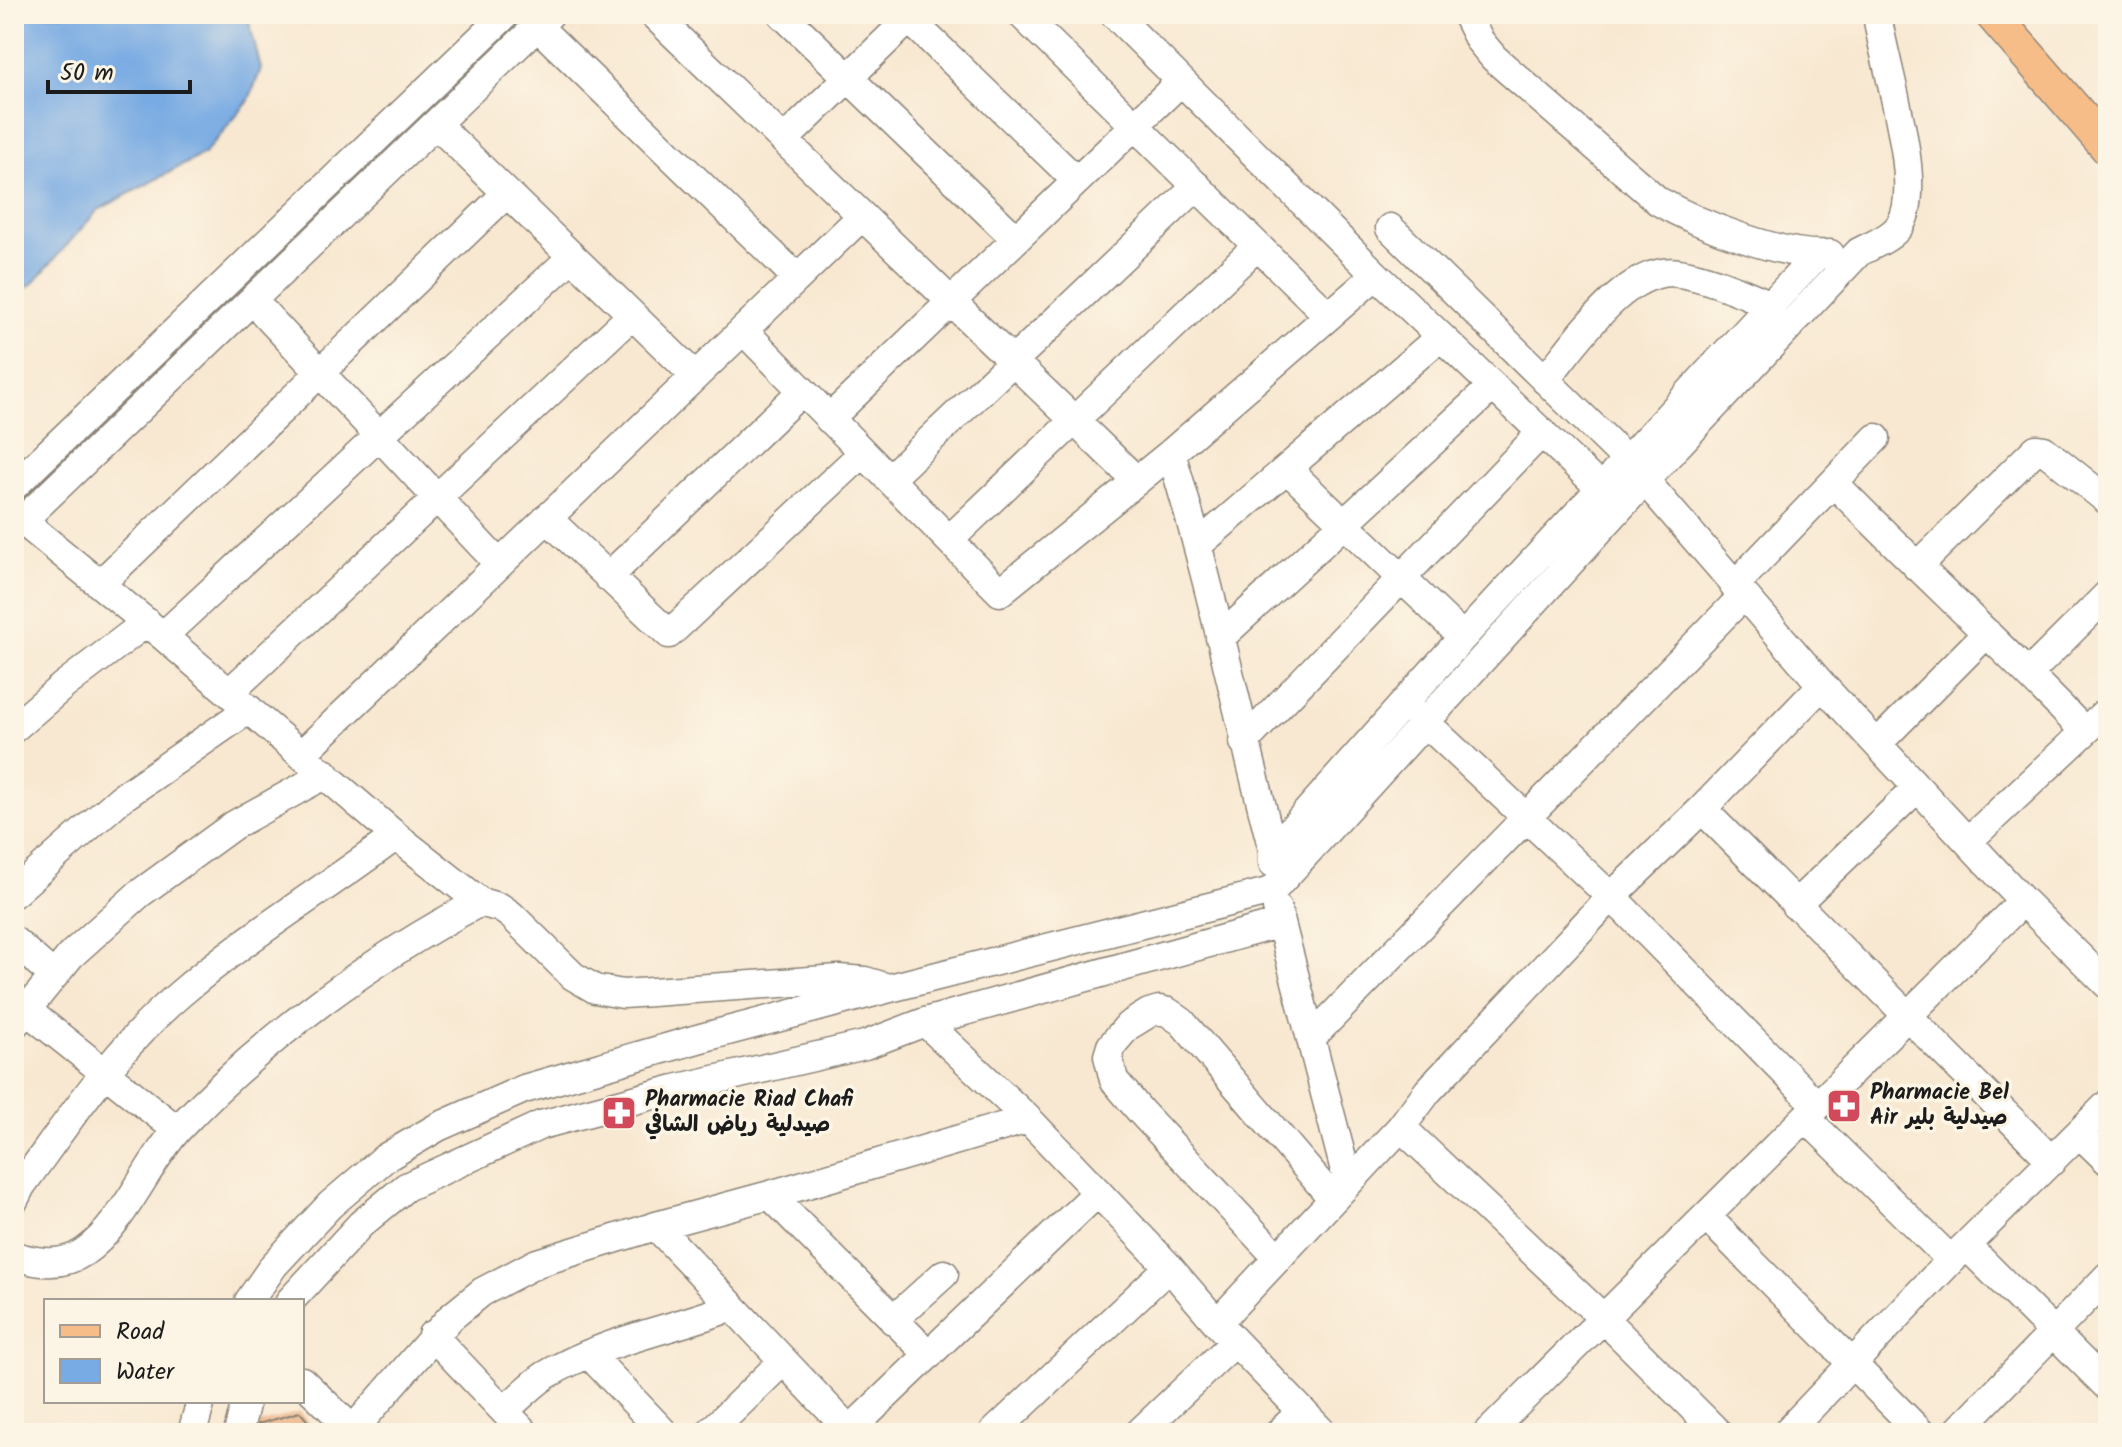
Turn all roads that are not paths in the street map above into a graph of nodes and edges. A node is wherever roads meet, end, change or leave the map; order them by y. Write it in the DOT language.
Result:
graph roads {
  1 [pos="506,14"];
  2 [pos="653,14"];
  3 [pos="782,14"];
  4 [pos="1021,14"];
  5 [pos="1114,14"];
  6 [pos="1466,14"];
  7 [pos="1877,14"];
  8 [pos="1992,14"];
  9 [pos="909,16"];
  10 [pos="543,20"];
  11 [pos="848,78"];
  12 [pos="1181,81"];
  13 [pos="436,124"];
  14 [pos="1135,126"];
  15 [pos="784,140"];
  16 [pos="2108,148"];
  17 [pos="1077,181"];
  18 [pos="1197,186"];
  19 [pos="507,193"];
  20 [pos="862,216"];
  21 [pos="1390,228"];
  22 [pos="1016,239"];
  23 [pos="1257,246"];
  24 [pos="1859,252"];
  25 [pos="1817,255"];
  26 [pos="572,257"];
  27 [pos="1376,275"];
  28 [pos="797,278"];
  29 [pos="253,301"];
  30 [pos="951,302"];
  31 [pos="1772,305"];
  32 [pos="632,315"];
  33 [pos="1329,316"];
  34 [pos="743,330"];
  35 [pos="1440,337"];
  36 [pos="1013,361"];
  37 [pos="320,373"];
  38 [pos="695,376"];
  39 [pos="1545,380"];
  40 [pos="1493,386"];
  41 [pos="802,391"];
  42 [pos="829,419"];
  43 [pos="1075,421"];
  44 [pos="1542,432"];
  45 [pos="379,436"];
  46 [pos="1876,438"];
  47 [pos="863,453"];
  48 [pos="1171,453"];
  49 [pos="1287,469"];
  50 [pos="1636,470"];
  51 [pos="889,479"];
  52 [pos="1137,481"];
  53 [pos="1834,483"];
  54 [pos="14,486"];
  55 [pos="437,498"];
  56 [pos="1611,498"];
  57 [pos="2108,501"];
  58 [pos="18,518"];
  59 [pos="547,518"];
  60 [pos="1342,524"];
  61 [pos="949,540"];
  62 [pos="1199,544"];
  63 [pos="499,564"];
  64 [pos="1917,567"];
  65 [pos="608,577"];
  66 [pos="1402,579"];
  67 [pos="100,584"];
  68 [pos="1739,591"];
  69 [pos="2108,594"];
  70 [pos="155,629"];
  71 [pos="1987,633"];
  72 [pos="1463,637"];
  73 [pos="1220,638"];
  74 [pos="2029,673"];
  75 [pos="1822,685"];
  76 [pos="240,700"];
  77 [pos="2108,710"];
  78 [pos="1415,712"];
  79 [pos="14,728"];
  80 [pos="2084,731"];
  81 [pos="1244,742"];
  82 [pos="1877,744"];
  83 [pos="302,754"];
  84 [pos="326,774"];
  85 [pos="1917,788"];
  86 [pos="1702,809"];
  87 [pos="1525,818"];
  88 [pos="396,836"];
  89 [pos="1968,841"];
  90 [pos="1273,850"];
  91 [pos="1272,891"];
  92 [pos="14,893"];
  93 [pos="1611,897"];
  94 [pos="2023,901"];
  95 [pos="480,902"];
  96 [pos="1795,905"];
  97 [pos="1281,923"];
  98 [pos="14,941"];
  99 [pos="54,976"];
  100 [pos="2108,985"];
  101 [pos="890,988"];
  102 [pos="19,1017"];
  103 [pos="1908,1018"];
  104 [pos="925,1022"];
  105 [pos="1311,1038"];
  106 [pos="103,1072"];
  107 [pos="2108,1104"];
  108 [pos="1812,1112"];
  109 [pos="1028,1119"];
  110 [pos="1401,1127"];
  111 [pos="177,1130"];
  112 [pos="2079,1133"];
  113 [pos="2052,1161"];
  114 [pos="2108,1161"];
  115 [pos="1340,1190"];
  116 [pos="1098,1192"];
  117 [pos="770,1195"];
  118 [pos="14,1200"];
  119 [pos="1707,1217"];
  120 [pos="656,1226"];
  121 [pos="1958,1252"];
  122 [pos="14,1256"];
  123 [pos="1278,1258"];
  124 [pos="1169,1267"];
  125 [pos="944,1274"];
  126 [pos="2108,1276"];
  127 [pos="250,1299"];
  128 [pos="292,1299"];
  129 [pos="731,1307"];
  130 [pos="893,1320"];
  131 [pos="1605,1320"];
  132 [pos="1226,1332"];
  133 [pos="2052,1332"];
  134 [pos="432,1335"];
  135 [pos="589,1354"];
  136 [pos="929,1355"];
  137 [pos="783,1361"];
  138 [pos="1851,1363"];
  139 [pos="304,1383"];
  140 [pos="2108,1387"];
  141 [pos="200,1403"];
  142 [pos="246,1403"];
  143 [pos="504,1411"];
  144 [pos="1302,1411"];
  145 [pos="354,1432"];
  146 [pos="850,1432"];
  147 [pos="192,1433"];
  148 [pos="238,1433"];
  149 [pos="525,1433"];
  150 [pos="664,1433"];
  151 [pos="709,1433"];
  152 [pos="993,1433"];
  153 [pos="1139,1433"];
  154 [pos="1279,1433"];
  155 [pos="1323,1433"];
  156 [pos="1488,1433"];
  157 [pos="1718,1433"];
  158 [pos="1786,1433"];
  159 [pos="1921,1433"];
  160 [pos="1956,1433"];
  1 -- 54 [label="street"];
  2 -- 15 [label="street"];
  3 -- 11 [label="street"];
  4 -- 14 [label="street"];
  5 -- 12 [label="street"];
  6 -- 25 [label="street"];
  7 -- 24 [label="street"];
  8 -- 16 [label="main road"];
  9 -- 11 [label="street"];
  9 -- 17 [label="street"];
  10 -- 13 [label="street"];
  10 -- 28 [label="street"];
  11 -- 15 [label="street"];
  11 -- 22 [label="street"];
  12 -- 14 [label="street"];
  12 -- 27 [label="street"];
  13 -- 19 [label="street"];
  13 -- 29 [label="street"];
  14 -- 17 [label="street"];
  14 -- 18 [label="street"];
  15 -- 20 [label="street"];
  17 -- 22 [label="street"];
  18 -- 23 [label="street"];
  18 -- 36 [label="street"];
  19 -- 26 [label="street"];
  19 -- 37 [label="street"];
  20 -- 28 [label="street"];
  20 -- 30 [label="street"];
  21 -- 39 [label="street"];
  22 -- 30 [label="street"];
  23 -- 33 [label="street"];
  23 -- 43 [label="street"];
  24 -- 25 [label="street"];
  24 -- 50 [label="street"];
  25 -- 31 [label="street"];
  26 -- 32 [label="street"];
  26 -- 45 [label="street"];
  27 -- 33 [label="street"];
  27 -- 35 [label="street"];
  28 -- 34 [label="street"];
  29 -- 37 [label="street"];
  29 -- 58 [label="street"];
  30 -- 36 [label="street"];
  30 -- 42 [label="street"];
  31 -- 39 [label="street"];
  31 -- 50 [label="street"];
  32 -- 38 [label="street"];
  32 -- 55 [label="street"];
  33 -- 48 [label="street"];
  34 -- 38 [label="street"];
  34 -- 41 [label="street"];
  35 -- 40 [label="street"];
  35 -- 49 [label="street"];
  36 -- 43 [label="street"];
  36 -- 51 [label="street"];
  37 -- 45 [label="street"];
  37 -- 67 [label="street"];
  38 -- 59 [label="street"];
  39 -- 50 [label="street"];
  40 -- 44 [label="street"];
  40 -- 60 [label="street"];
  41 -- 42 [label="street"];
  41 -- 65 [label="street"];
  42 -- 47 [label="street"];
  43 -- 52 [label="street"];
  43 -- 61 [label="street"];
  44 -- 56 [label="street"];
  44 -- 66 [label="street"];
  45 -- 55 [label="street"];
  45 -- 70 [label="street"];
  46 -- 53 [label="street"];
  47 -- 51 [label="street"];
  47 -- 65 [label="street"];
  48 -- 52 [label="street"];
  48 -- 62 [label="street"];
  49 -- 60 [label="street"];
  49 -- 62 [label="street"];
  50 -- 56 [label="street"];
  50 -- 68 [label="street"];
  51 -- 61 [label="street"];
  52 -- 61 [label="street"];
  53 -- 64 [label="street"];
  53 -- 68 [label="street"];
  55 -- 63 [label="street"];
  55 -- 76 [label="street"];
  56 -- 72 [label="street"];
  56 -- 78 [label="street"];
  57 -- 64 [label="street"];
  58 -- 67 [label="street"];
  59 -- 63 [label="street"];
  59 -- 65 [label="street"];
  60 -- 66 [label="street"];
  60 -- 73 [label="street"];
  62 -- 73 [label="street"];
  63 -- 83 [label="street"];
  64 -- 71 [label="street"];
  66 -- 72 [label="street"];
  66 -- 81 [label="street"];
  67 -- 70 [label="street"];
  68 -- 75 [label="street"];
  68 -- 87 [label="street"];
  69 -- 74 [label="street"];
  70 -- 76 [label="street"];
  70 -- 79 [label="street"];
  71 -- 74 [label="street"];
  71 -- 82 [label="street"];
  72 -- 78 [label="street"];
  73 -- 81 [label="street"];
  74 -- 80 [label="street"];
  75 -- 82 [label="street"];
  75 -- 86 [label="street"];
  76 -- 83 [label="street"];
  76 -- 92 [label="street"];
  77 -- 80 [label="street"];
  78 -- 87 [label="street"];
  78 -- 90 [label="street"];
  78 -- 91 [label="street"];
  80 -- 89 [label="street"];
  81 -- 90 [label="street"];
  82 -- 85 [label="street"];
  83 -- 84 [label="street"];
  84 -- 88 [label="street"];
  84 -- 99 [label="street"];
  85 -- 89 [label="street"];
  85 -- 96 [label="street"];
  86 -- 93 [label="street"];
  86 -- 96 [label="street"];
  87 -- 93 [label="street"];
  87 -- 105 [label="street"];
  88 -- 95 [label="street"];
  88 -- 106 [label="street"];
  89 -- 94 [label="street"];
  90 -- 91 [label="street"];
  91 -- 97 [label="street"];
  91 -- 101 [label="street"];
  93 -- 108 [label="street"];
  93 -- 110 [label="street"];
  94 -- 100 [label="street"];
  94 -- 103 [label="street"];
  95 -- 101 [label="street"];
  95 -- 111 [label="street"];
  96 -- 103 [label="street"];
  97 -- 104 [label="street"];
  97 -- 105 [label="street"];
  98 -- 99 [label="street"];
  99 -- 102 [label="street"];
  101 -- 127 [label="street"];
  102 -- 106 [label="street"];
  103 -- 108 [label="street"];
  103 -- 113 [label="street"];
  104 -- 109 [label="street"];
  104 -- 128 [label="street"];
  105 -- 115 [label="street"];
  106 -- 111 [label="street"];
  106 -- 118 [label="street"];
  107 -- 112 [label="street"];
  108 -- 119 [label="street"];
  108 -- 121 [label="street"];
  109 -- 116 [label="street"];
  109 -- 117 [label="street"];
  110 -- 115 [label="street"];
  110 -- 131 [label="street"];
  111 -- 122 [label="street"];
  112 -- 113 [label="street"];
  112 -- 114 [label="street"];
  113 -- 121 [label="street"];
  115 -- 123 [label="street"];
  115 -- 123 [label="street"];
  116 -- 124 [label="street"];
  116 -- 136 [label="street"];
  117 -- 120 [label="street"];
  117 -- 130 [label="street"];
  119 -- 131 [label="street"];
  119 -- 138 [label="street"];
  120 -- 129 [label="street"];
  120 -- 134 [label="street"];
  121 -- 133 [label="street"];
  121 -- 138 [label="street"];
  123 -- 132 [label="street"];
  124 -- 132 [label="street"];
  124 -- 152 [label="street"];
  125 -- 130 [label="street"];
  126 -- 133 [label="street"];
  129 -- 135 [label="street"];
  129 -- 137 [label="street"];
  130 -- 136 [label="street"];
  131 -- 156 [label="street"];
  131 -- 157 [label="street"];
  132 -- 144 [label="street"];
  132 -- 153 [label="street"];
  133 -- 140 [label="street"];
  133 -- 160 [label="street"];
  134 -- 143 [label="street"];
  134 -- 145 [label="street"];
  135 -- 143 [label="street"];
  135 -- 150 [label="street"];
  136 -- 146 [label="street"];
  137 -- 146 [label="street"];
  137 -- 151 [label="street"];
  138 -- 158 [label="street"];
  138 -- 159 [label="street"];
  139 -- 145 [label="street"];
  141 -- 147 [label="street"];
  142 -- 148 [label="street"];
  143 -- 149 [label="street"];
  144 -- 154 [label="street"];
  144 -- 155 [label="street"];
}
